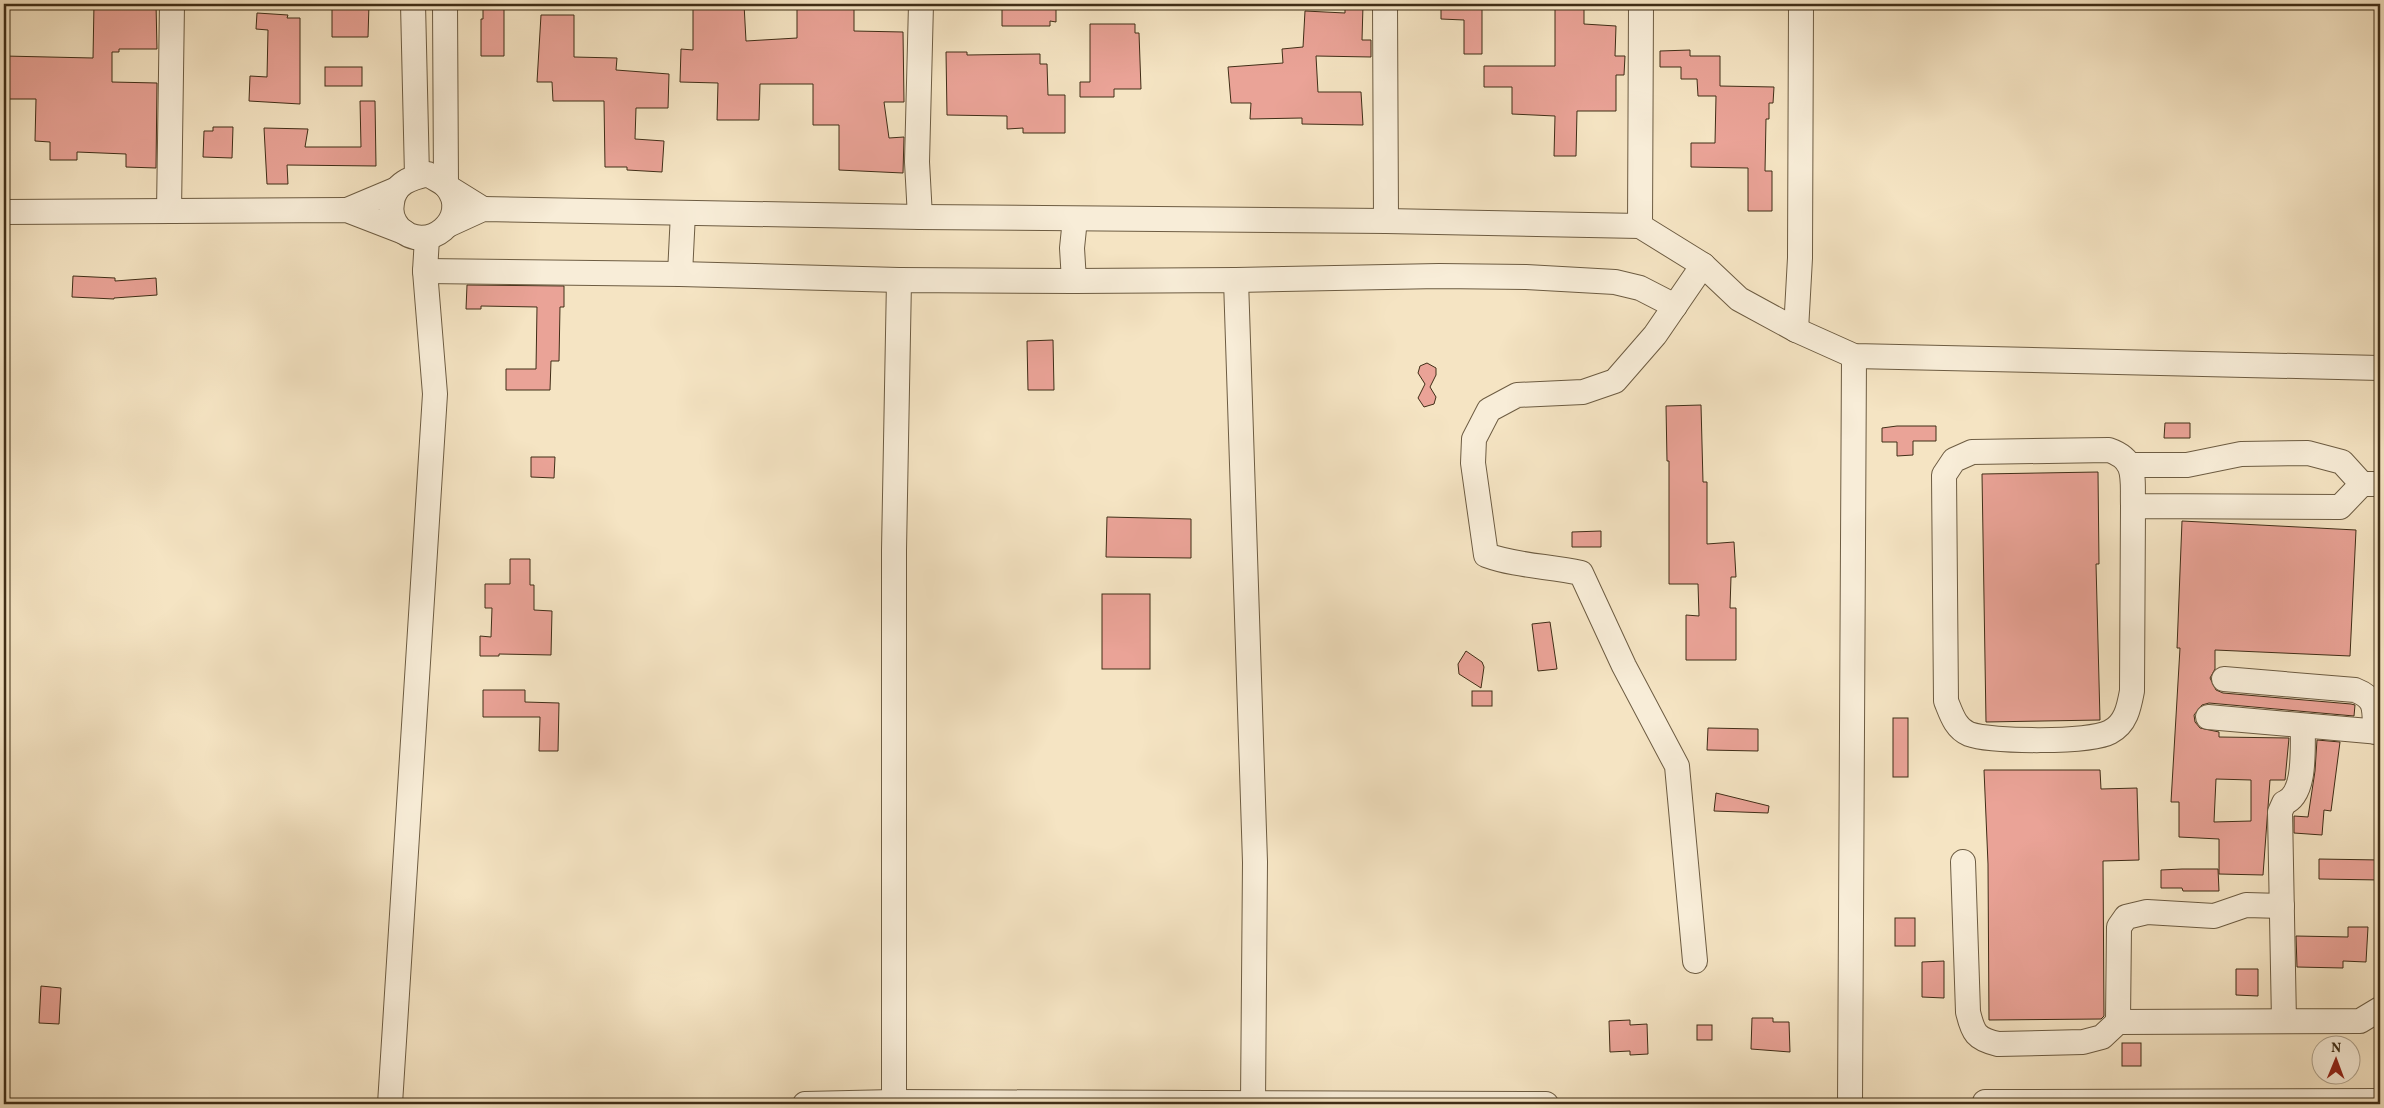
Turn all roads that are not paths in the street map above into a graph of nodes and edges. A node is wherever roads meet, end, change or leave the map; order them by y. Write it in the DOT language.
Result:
graph roads {
  1 [pos="172,4"];
  2 [pos="413,4"];
  3 [pos="445,4"];
  4 [pos="921,4"];
  5 [pos="1385,4"];
  6 [pos="1641,4"];
  7 [pos="1801,4"];
  8 [pos="417,176"];
  9 [pos="446,186"];
  10 [pos="397,189"];
  11 [pos="483,209"];
  12 [pos="347,210"];
  13 [pos="168,211"];
  14 [pos="4,212"];
  15 [pos="683,213"];
  16 [pos="920,217"];
  17 [pos="1076,219"];
  18 [pos="1386,220"];
  19 [pos="448,225"];
  20 [pos="1640,226"];
  21 [pos="404,232"];
  22 [pos="427,238"];
  23 [pos="681,269"];
  24 [pos="425,271"];
  25 [pos="1073,276"];
  26 [pos="899,280"];
  27 [pos="1236,280"];
  28 [pos="1688,286"];
  29 [pos="1796,330"];
  30 [pos="1854,356"];
  31 [pos="2380,368"];
  32 [pos="2131,464"];
  33 [pos="2371,484"];
  34 [pos="2133,506"];
  35 [pos="2224,679"];
  36 [pos="2208,718"];
  37 [pos="2303,726"];
  38 [pos="2378,732"];
  39 [pos="1963,862"];
  40 [pos="2282,906"];
  41 [pos="1695,961"];
  42 [pos="2380,1009"];
  43 [pos="2284,1021"];
  44 [pos="2118,1022"];
  45 [pos="2380,1101"];
  46 [pos="894,1102"];
  47 [pos="1253,1102"];
  48 [pos="1984,1102"];
  49 [pos="391,1103"];
  50 [pos="805,1104"];
  51 [pos="1546,1104"];
  52 [pos="1850,1104"];
  1 -- 13 [label="street"];
  2 -- 8 [label="street"];
  3 -- 9 [label="street"];
  4 -- 16 [label="street"];
  5 -- 18 [label="street"];
  6 -- 20 [label="street"];
  7 -- 29 [label="street"];
  8 -- 9 [label="street"];
  8 -- 10 [label="street"];
  9 -- 11 [label="street"];
  9 -- 19 [label="street"];
  10 -- 12 [label="street"];
  10 -- 21 [label="street"];
  11 -- 15 [label="street"];
  11 -- 19 [label="street"];
  12 -- 13 [label="street"];
  12 -- 21 [label="street"];
  13 -- 14 [label="street"];
  15 -- 16 [label="street"];
  15 -- 23 [label="street"];
  16 -- 17 [label="street"];
  17 -- 18 [label="street"];
  17 -- 25 [label="street"];
  18 -- 20 [label="street"];
  19 -- 22 [label="street"];
  20 -- 28 [label="street"];
  21 -- 22 [label="street"];
  22 -- 24 [label="street"];
  23 -- 24 [label="street"];
  23 -- 26 [label="street"];
  24 -- 49 [label="street"];
  25 -- 26 [label="street"];
  25 -- 27 [label="street"];
  26 -- 46 [label="street"];
  27 -- 28 [label="street"];
  27 -- 47 [label="street"];
  28 -- 29 [label="street"];
  28 -- 41 [label="street"];
  29 -- 30 [label="street"];
  30 -- 31 [label="street"];
  30 -- 52 [label="street"];
  32 -- 33 [label="street"];
  32 -- 34 [label="street"];
  32 -- 34 [label="street"];
  33 -- 34 [label="street"];
  35 -- 38 [label="street"];
  36 -- 37 [label="street"];
  37 -- 38 [label="street"];
  37 -- 40 [label="street"];
  39 -- 44 [label="street"];
  40 -- 43 [label="street"];
  40 -- 44 [label="street"];
  42 -- 43 [label="street"];
  43 -- 44 [label="street"];
  45 -- 48 [label="street"];
  46 -- 47 [label="street"];
  46 -- 50 [label="street"];
  47 -- 51 [label="street"];
}
